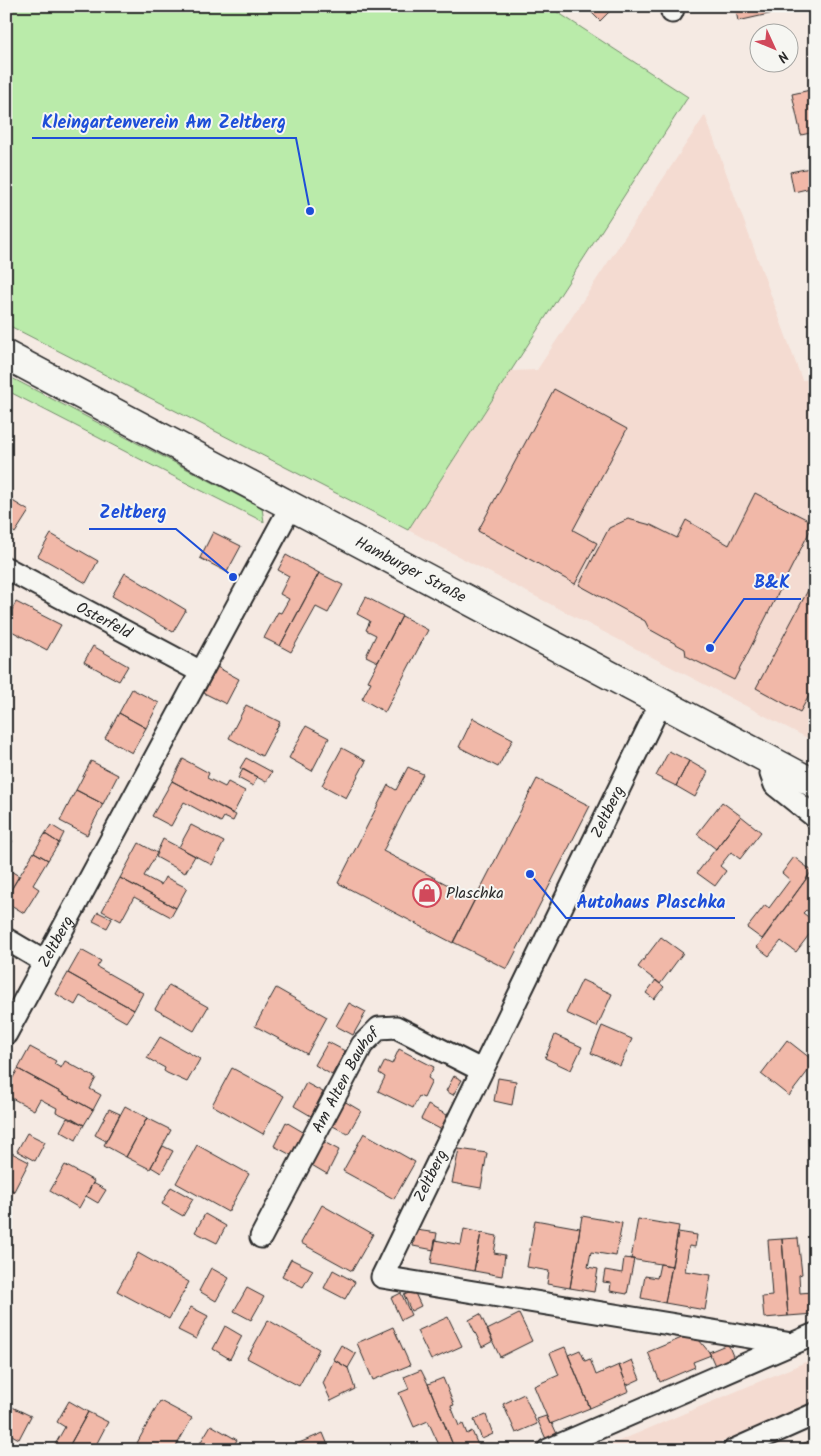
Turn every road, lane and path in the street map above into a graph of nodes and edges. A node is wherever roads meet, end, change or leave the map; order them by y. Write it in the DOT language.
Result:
graph roads {
  1 [pos="6,355"];
  2 [pos="291,506"];
  3 [pos="6,568"];
  4 [pos="201,672"];
  5 [pos="661,702"];
  6 [pos="774,763"];
  7 [pos="815,784"];
  8 [pos="815,817"];
  9 [pos="6,939"];
  10 [pos="45,962"];
  11 [pos="6,1034"];
  12 [pos="482,1070"];
  13 [pos="261,1237"];
  14 [pos="815,1334"];
  15 [pos="792,1344"];
  16 [pos="815,1414"];
  17 [pos="548,1450"];
  18 [pos="734,1450"];
  1 -- 2 [label="main road, Hamburger Straße"];
  2 -- 4 [label="street, Zeltberg"];
  2 -- 5 [label="main road, Hamburger Straße"];
  3 -- 4 [label="street, Osterfeld"];
  4 -- 10 [label="street, Zeltberg"];
  5 -- 6 [label="main road, Hamburger Straße"];
  5 -- 12 [label="street, Zeltberg"];
  6 -- 7 [label="main road, Hamburger Straße"];
  6 -- 8 [label="street"];
  9 -- 10 [label="street"];
  10 -- 11 [label="street, Zeltberg"];
  12 -- 13 [label="street, Am Alten Bauhof"];
  12 -- 15 [label="street, Zeltberg"];
  14 -- 15 [label="street"];
  15 -- 17 [label="street"];
  16 -- 18 [label="street"];
}
